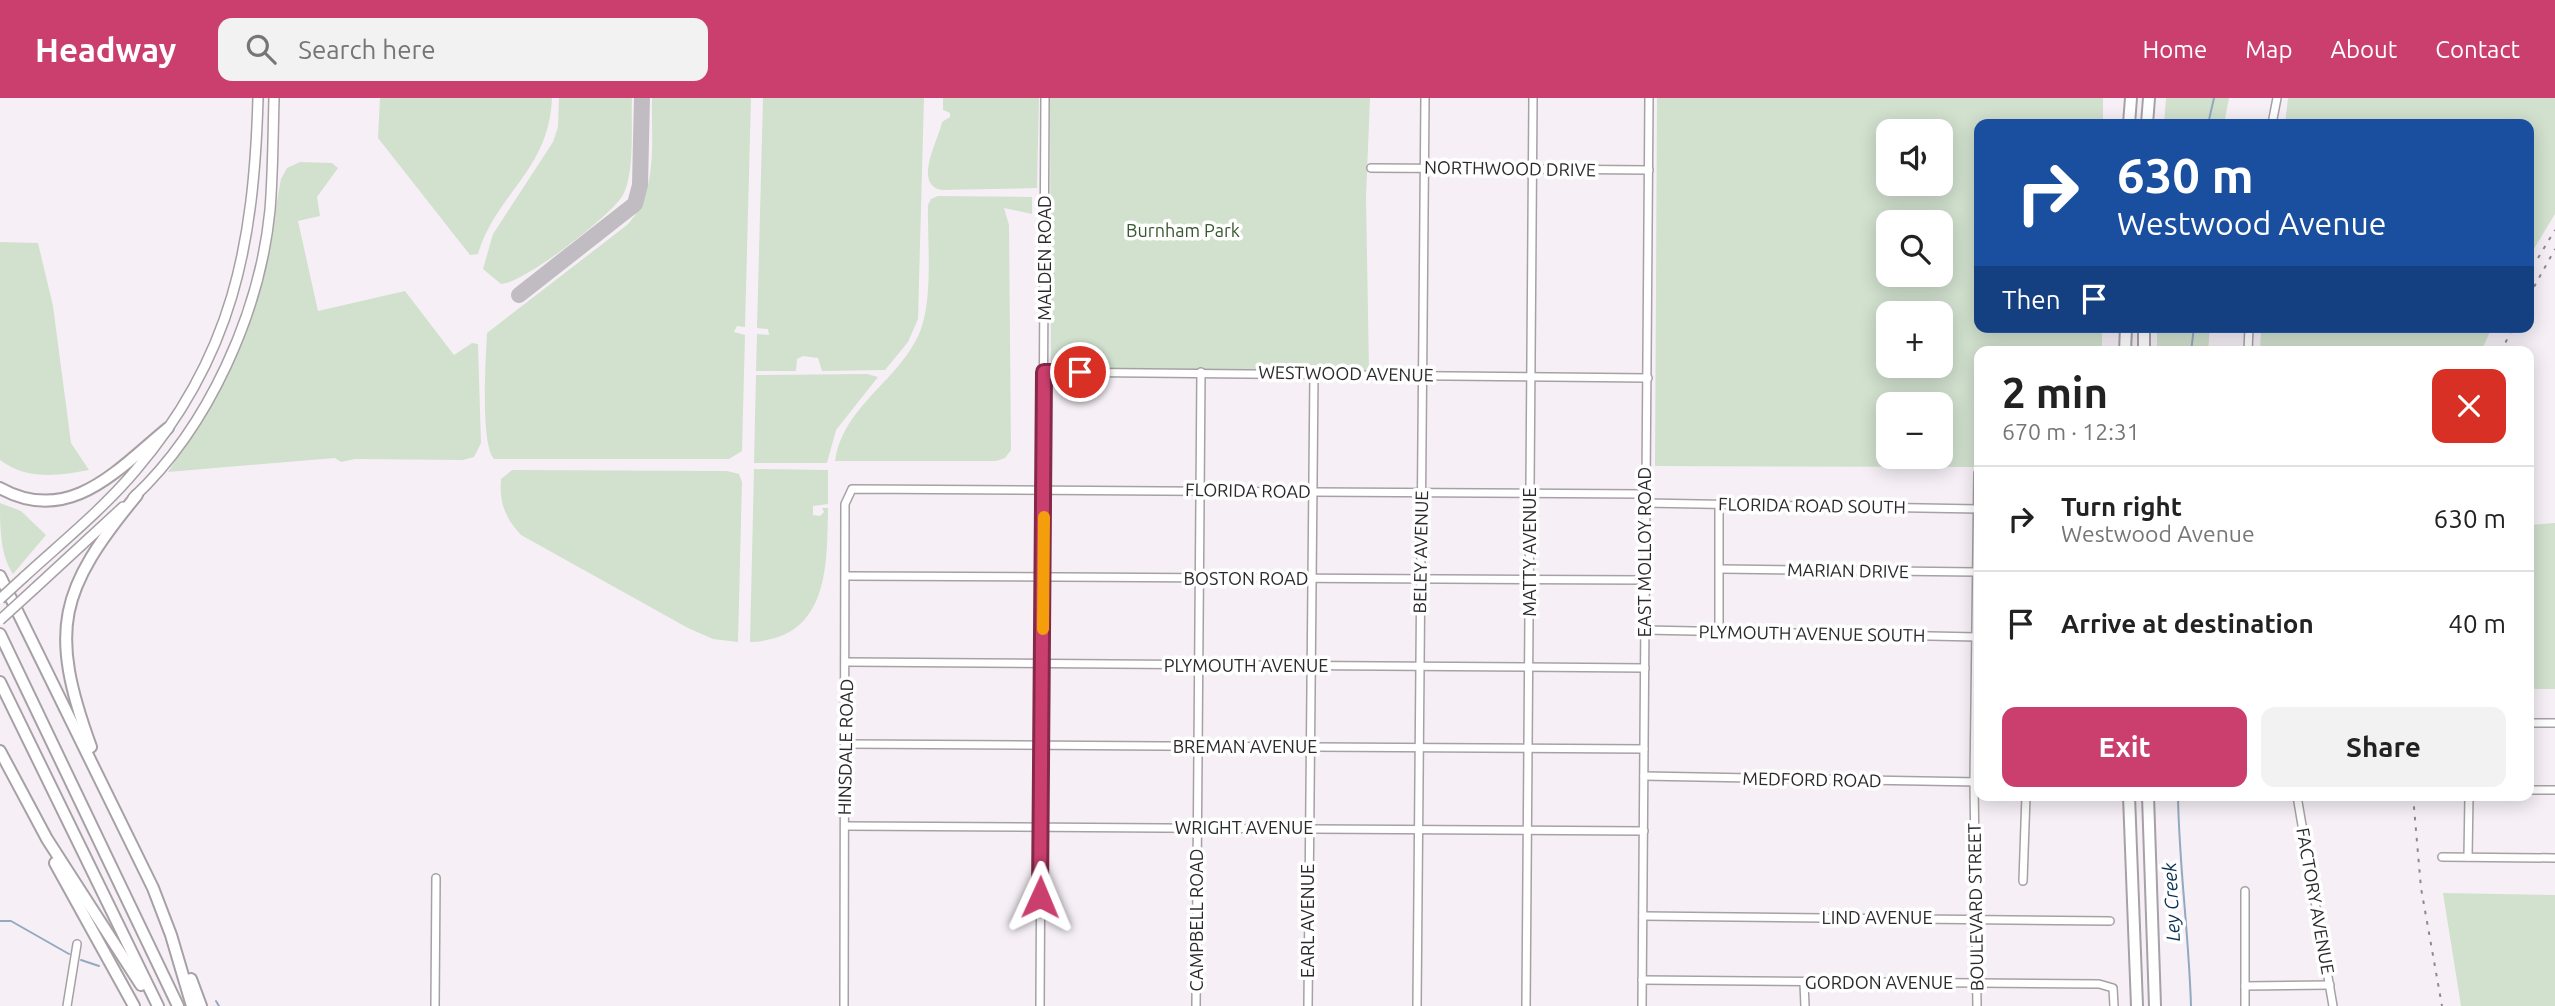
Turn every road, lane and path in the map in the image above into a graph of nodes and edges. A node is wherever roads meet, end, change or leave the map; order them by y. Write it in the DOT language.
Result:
graph roads {
  1 [pos="258,98"];
  2 [pos="274,98"];
  3 [pos="1045,98"];
  4 [pos="1424,98"];
  5 [pos="1533,98"];
  6 [pos="1649,98"];
  7 [pos="2131,98"];
  8 [pos="2149,98"];
  9 [pos="2277,98"];
  10 [pos="2129,119"];
  11 [pos="2147,119"];
  12 [pos="2273,119"];
  13 [pos="1371,168"];
  14 [pos="1424,168"];
  15 [pos="1532,169"];
  16 [pos="1649,170"];
  17 [pos="1044,372"];
  18 [pos="1201,372"];
  19 [pos="1314,373"];
  20 [pos="1422,375"];
  21 [pos="1531,376"];
  22 [pos="1648,378"];
  23 [pos="168,428"];
  24 [pos="0,488"];
  25 [pos="852,489"];
  26 [pos="1044,490"];
  27 [pos="1200,490"];
  28 [pos="1313,492"];
  29 [pos="1422,492"];
  30 [pos="1530,493"];
  31 [pos="137,495"];
  32 [pos="1645,499"];
  33 [pos="1719,505"];
  34 [pos="1974,509"];
  35 [pos="1720,569"];
  36 [pos="1974,572"];
  37 [pos="0,576"];
  38 [pos="847,576"];
  39 [pos="1043,577"];
  40 [pos="1199,579"];
  41 [pos="1312,579"];
  42 [pos="1420,579"];
  43 [pos="1529,580"];
  44 [pos="1646,580"];
  45 [pos="0,599"];
  46 [pos="0,620"];
  47 [pos="1645,630"];
  48 [pos="1720,632"];
  49 [pos="0,634"];
  50 [pos="1974,637"];
  51 [pos="847,662"];
  52 [pos="1042,664"];
  53 [pos="1198,665"];
  54 [pos="1310,666"];
  55 [pos="1420,666"];
  56 [pos="1529,667"];
  57 [pos="1645,668"];
  58 [pos="0,682"];
  59 [pos="2534,723"];
  60 [pos="2555,723"];
  61 [pos="846,744"];
  62 [pos="1042,745"];
  63 [pos="1198,747"];
  64 [pos="1310,747"];
  65 [pos="1419,748"];
  66 [pos="1528,748"];
  67 [pos="1644,749"];
  68 [pos="0,751"];
  69 [pos="1644,776"];
  70 [pos="14,778"];
  71 [pos="1974,782"];
  72 [pos="2534,790"];
  73 [pos="2555,790"];
  74 [pos="109,799"];
  75 [pos="1977,801"];
  76 [pos="2026,801"];
  77 [pos="2129,801"];
  78 [pos="2148,801"];
  79 [pos="2298,801"];
  80 [pos="2469,801"];
  81 [pos="845,826"];
  82 [pos="1041,827"];
  83 [pos="1197,828"];
  84 [pos="1308,828"];
  85 [pos="1418,829"];
  86 [pos="1527,830"];
  87 [pos="1644,831"];
  88 [pos="2442,856"];
  89 [pos="2468,857"];
  90 [pos="2555,858"];
  91 [pos="436,878"];
  92 [pos="2023,881"];
  93 [pos="2245,891"];
  94 [pos="1643,916"];
  95 [pos="1977,919"];
  96 [pos="2110,921"];
  97 [pos="171,935"];
  98 [pos="77,944"];
  99 [pos="1642,980"];
  100 [pos="1804,983"];
  101 [pos="1977,984"];
  102 [pos="2330,985"];
  103 [pos="2245,986"];
  104 [pos="67,1006"];
  105 [pos="134,1006"];
  106 [pos="155,1006"];
  107 [pos="178,1006"];
  108 [pos="192,1006"];
  109 [pos="201,1006"];
  110 [pos="435,1006"];
  111 [pos="844,1006"];
  112 [pos="1040,1006"];
  113 [pos="1196,1006"];
  114 [pos="1308,1006"];
  115 [pos="1417,1006"];
  116 [pos="1526,1006"];
  117 [pos="1642,1006"];
  118 [pos="1805,1006"];
  119 [pos="1977,1006"];
  120 [pos="2114,1006"];
  121 [pos="2137,1006"];
  122 [pos="2155,1006"];
  123 [pos="2245,1006"];
  124 [pos="2333,1006"];
  1 -- 23 [label="main road"];
  2 -- 31 [label="main road"];
  3 -- 17 [label="street, MALDEN ROAD"];
  4 -- 14 [label="street, BELEY AVENUE"];
  5 -- 15 [label="street, MATTY AVENUE"];
  6 -- 16 [label="street, EAST MOLLOY ROAD"];
  7 -- 10 [label="highway"];
  8 -- 11 [label="highway"];
  9 -- 12 [label="street"];
  13 -- 14 [label="street, NORTHWOOD DRIVE"];
  14 -- 15 [label="street, NORTHWOOD DRIVE"];
  14 -- 20 [label="street, BELEY AVENUE"];
  15 -- 16 [label="street, NORTHWOOD DRIVE"];
  15 -- 21 [label="street, MATTY AVENUE"];
  16 -- 22 [label="street, EAST MOLLOY ROAD"];
  17 -- 18 [label="street, WESTWOOD AVENUE"];
  17 -- 26 [label="street, MALDEN ROAD"];
  18 -- 19 [label="street, WESTWOOD AVENUE"];
  18 -- 27 [label="street, CAMPBELL ROAD"];
  19 -- 20 [label="street, WESTWOOD AVENUE"];
  19 -- 28 [label="street, EARL AVENUE"];
  20 -- 21 [label="street, WESTWOOD AVENUE"];
  20 -- 29 [label="street, BELEY AVENUE"];
  21 -- 22 [label="street, WESTWOOD AVENUE"];
  21 -- 30 [label="street, MATTY AVENUE"];
  22 -- 32 [label="street, EAST MOLLOY ROAD"];
  23 -- 24 [label="highway"];
  23 -- 45 [label="main road, bridge"];
  25 -- 26 [label="street, FLORIDA ROAD"];
  25 -- 38 [label="street, HINSDALE ROAD"];
  26 -- 27 [label="street, FLORIDA ROAD"];
  26 -- 39 [label="street, MALDEN ROAD"];
  27 -- 28 [label="street, FLORIDA ROAD"];
  27 -- 40 [label="street, CAMPBELL ROAD"];
  28 -- 29 [label="street, FLORIDA ROAD"];
  28 -- 41 [label="street, EARL AVENUE"];
  29 -- 30 [label="street, FLORIDA ROAD"];
  29 -- 42 [label="street, BELEY AVENUE"];
  30 -- 32 [label="street, FLORIDA ROAD"];
  30 -- 43 [label="street, MATTY AVENUE"];
  31 -- 46 [label="main road, bridge"];
  31 -- 74 [label="highway"];
  32 -- 33 [label="street, FLORIDA ROAD SOUTH"];
  32 -- 44 [label="street, EAST MOLLOY ROAD"];
  33 -- 34 [label="street, FLORIDA ROAD SOUTH"];
  33 -- 35 [label="street"];
  35 -- 36 [label="street, MARIAN DRIVE"];
  35 -- 48 [label="street"];
  37 -- 74 [label="highway"];
  38 -- 39 [label="street, BOSTON ROAD"];
  38 -- 51 [label="street, HINSDALE ROAD"];
  39 -- 40 [label="street, BOSTON ROAD"];
  39 -- 52 [label="street, MALDEN ROAD"];
  40 -- 41 [label="street, BOSTON ROAD"];
  40 -- 53 [label="street, CAMPBELL ROAD"];
  41 -- 42 [label="street, BOSTON ROAD"];
  41 -- 54 [label="street, EARL AVENUE"];
  42 -- 43 [label="street, BOSTON ROAD"];
  42 -- 55 [label="street, BELEY AVENUE"];
  43 -- 44 [label="street, BOSTON ROAD"];
  43 -- 56 [label="street, MATTY AVENUE"];
  44 -- 47 [label="street, EAST MOLLOY ROAD"];
  47 -- 48 [label="street, PLYMOUTH AVENUE SOUTH"];
  47 -- 57 [label="street, EAST MOLLOY ROAD"];
  48 -- 50 [label="street, PLYMOUTH AVENUE SOUTH"];
  49 -- 107 [label="highway"];
  51 -- 52 [label="street, PLYMOUTH AVENUE"];
  51 -- 61 [label="street, HINSDALE ROAD"];
  52 -- 53 [label="street, PLYMOUTH AVENUE"];
  52 -- 62 [label="street, MALDEN ROAD"];
  53 -- 54 [label="street, PLYMOUTH AVENUE"];
  53 -- 63 [label="street, CAMPBELL ROAD"];
  54 -- 55 [label="street, PLYMOUTH AVENUE"];
  54 -- 64 [label="street, EARL AVENUE"];
  55 -- 56 [label="street, PLYMOUTH AVENUE"];
  55 -- 65 [label="street, BELEY AVENUE"];
  56 -- 57 [label="street, PLYMOUTH AVENUE"];
  56 -- 66 [label="street, MATTY AVENUE"];
  57 -- 67 [label="street, EAST MOLLOY ROAD"];
  58 -- 106 [label="highway"];
  59 -- 60 [label="street"];
  61 -- 62 [label="street, BREMAN AVENUE"];
  61 -- 81 [label="street, HINSDALE ROAD"];
  62 -- 63 [label="street, BREMAN AVENUE"];
  62 -- 82 [label="street, MALDEN ROAD"];
  63 -- 64 [label="street, BREMAN AVENUE"];
  63 -- 83 [label="street, CAMPBELL ROAD"];
  64 -- 65 [label="street, BREMAN AVENUE"];
  64 -- 84 [label="street, EARL AVENUE"];
  65 -- 66 [label="street, BREMAN AVENUE"];
  65 -- 85 [label="street, BELEY AVENUE"];
  66 -- 67 [label="street, BREMAN AVENUE"];
  66 -- 86 [label="street, MATTY AVENUE"];
  67 -- 69 [label="street, EAST MOLLOY ROAD"];
  68 -- 70 [label="highway"];
  69 -- 71 [label="street, MEDFORD ROAD"];
  69 -- 87 [label="street, EAST MOLLOY ROAD"];
  70 -- 105 [label="highway"];
  70 -- 106 [label="highway"];
  72 -- 73 [label="street"];
  74 -- 97 [label="highway"];
  75 -- 95 [label="street, BOULEVARD STREET"];
  76 -- 92 [label="street"];
  77 -- 121 [label="highway"];
  78 -- 122 [label="highway"];
  79 -- 102 [label="street, FACTORY AVENUE"];
  80 -- 89 [label="street"];
  81 -- 82 [label="street, WRIGHT AVENUE"];
  81 -- 111 [label="street, HINSDALE ROAD"];
  82 -- 83 [label="street, WRIGHT AVENUE"];
  82 -- 112 [label="street, MALDEN ROAD"];
  83 -- 84 [label="street, WRIGHT AVENUE"];
  83 -- 113 [label="street, CAMPBELL ROAD"];
  84 -- 85 [label="street, WRIGHT AVENUE"];
  84 -- 114 [label="street, EARL AVENUE"];
  85 -- 86 [label="street, WRIGHT AVENUE"];
  85 -- 115 [label="street, BELEY AVENUE"];
  86 -- 87 [label="street, WRIGHT AVENUE"];
  86 -- 116 [label="street, MATTY AVENUE"];
  87 -- 94 [label="street, EAST MOLLOY ROAD"];
  88 -- 89 [label="street"];
  89 -- 90 [label="street"];
  91 -- 110 [label="street"];
  93 -- 103 [label="street"];
  94 -- 95 [label="street, LIND AVENUE"];
  94 -- 99 [label="street, EAST MOLLOY ROAD"];
  95 -- 96 [label="street, LIND AVENUE"];
  95 -- 101 [label="street, BOULEVARD STREET"];
  97 -- 108 [label="highway"];
  97 -- 109 [label="highway"];
  98 -- 104 [label="street"];
  99 -- 100 [label="street, GORDON AVENUE"];
  99 -- 117 [label="street, EAST MOLLOY ROAD"];
  100 -- 101 [label="street, GORDON AVENUE"];
  100 -- 118 [label="street"];
  101 -- 119 [label="street, BOULEVARD STREET"];
  101 -- 120 [label="street, GORDON AVENUE"];
  102 -- 103 [label="street"];
  102 -- 124 [label="street, FACTORY AVENUE"];
  103 -- 123 [label="street"];
}
